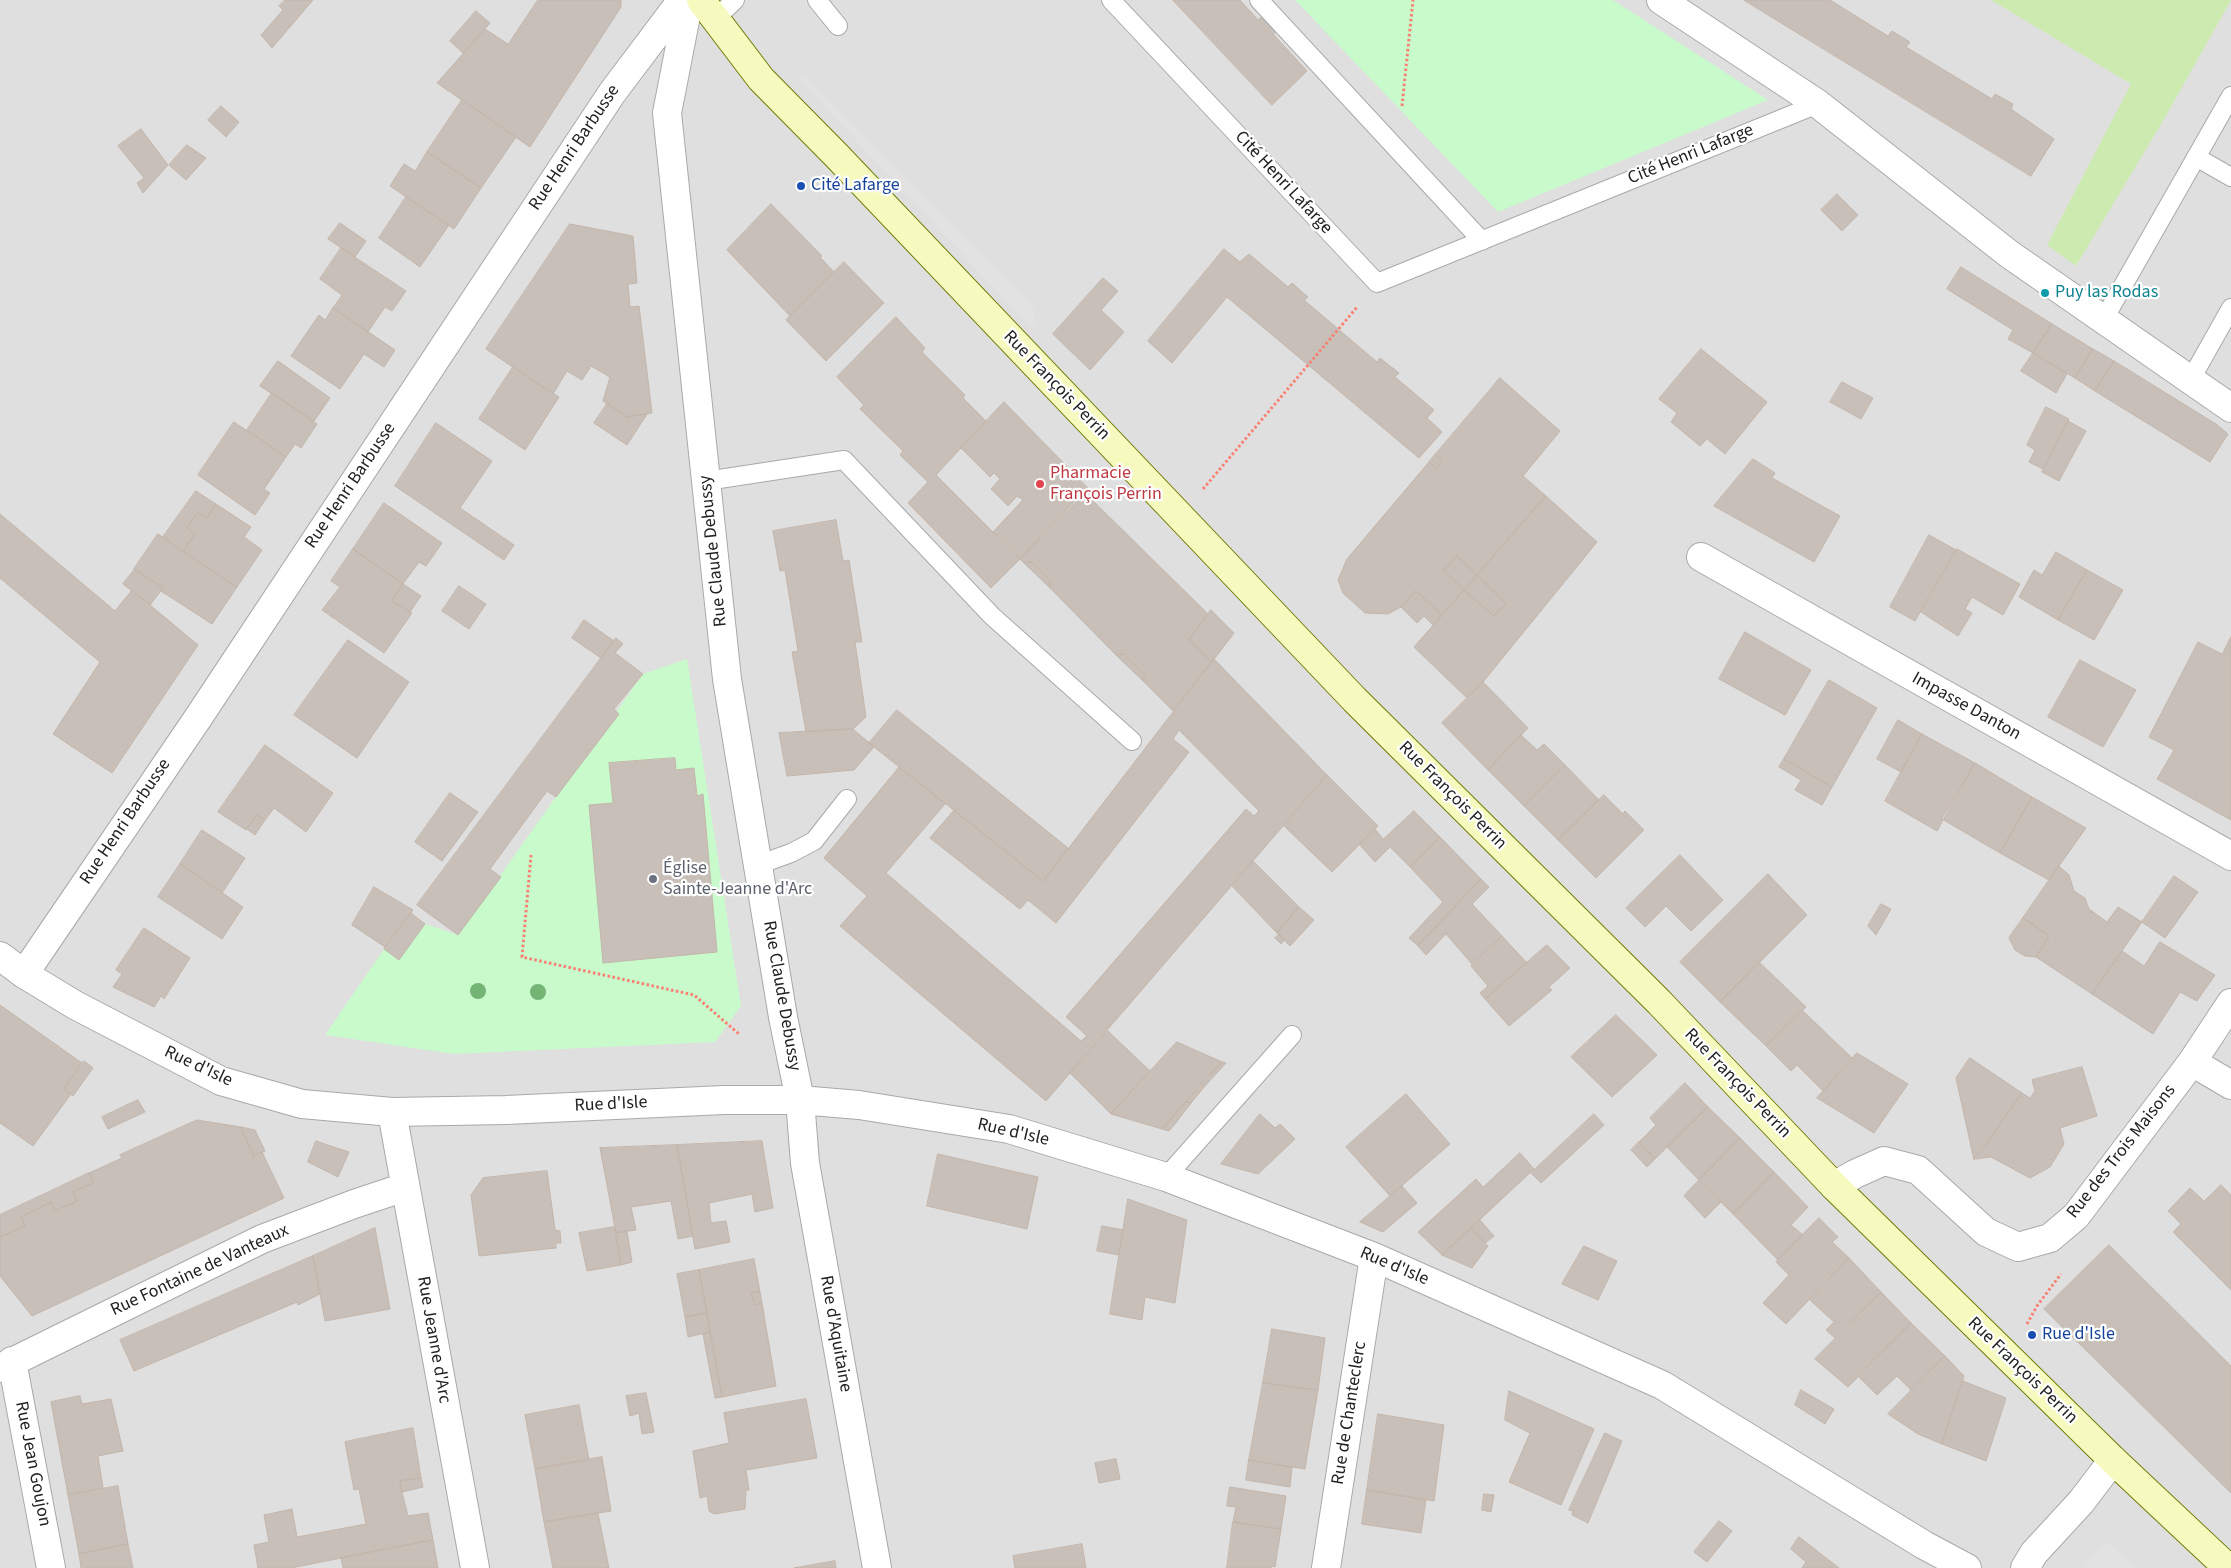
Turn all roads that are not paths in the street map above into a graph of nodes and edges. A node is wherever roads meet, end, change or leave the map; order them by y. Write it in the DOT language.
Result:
graph roads {
  1 [pos="682,0"];
  2 [pos="689,0"];
  3 [pos="735,0"];
  4 [pos="817,0"];
  5 [pos="1111,0"];
  6 [pos="1260,0"];
  7 [pos="1661,0"];
  8 [pos="708,9"];
  9 [pos="838,26"];
  10 [pos="2231,96"];
  11 [pos="1818,104"];
  12 [pos="2196,157"];
  13 [pos="2231,177"];
  14 [pos="1482,241"];
  15 [pos="2231,308"];
  16 [pos="2104,319"];
  17 [pos="2191,379"];
  18 [pos="2231,408"];
  19 [pos="706,481"];
  20 [pos="1701,557"];
  21 [pos="1132,741"];
  22 [pos="847,799"];
  23 [pos="2231,856"];
  24 [pos="758,865"];
  25 [pos="0,956"];
  26 [pos="24,974"];
  27 [pos="2231,1004"];
  28 [pos="1292,1034"];
  29 [pos="2192,1062"];
  30 [pos="2231,1085"];
  31 [pos="800,1100"];
  32 [pos="392,1112"];
  33 [pos="1166,1177"];
  34 [pos="1834,1186"];
  35 [pos="405,1187"];
  36 [pos="1374,1257"];
  37 [pos="6,1364"];
  38 [pos="2113,1460"];
  39 [pos="51,1568"];
  40 [pos="475,1568"];
  41 [pos="877,1568"];
  42 [pos="1326,1568"];
  43 [pos="1967,1568"];
  44 [pos="2025,1568"];
  45 [pos="2228,1568"];
  1 -- 26 [label="street, Rue Henri Barbusse"];
  2 -- 19 [label="street, Rue Claude Debussy"];
  3 -- 8 [label="lane"];
  4 -- 9 [label="lane"];
  5 -- 14 [label="lane, Cité Henri Lafarge"];
  6 -- 14 [label="lane"];
  7 -- 11 [label="street"];
  8 -- 34 [label="main road, Rue François Perrin"];
  10 -- 12 [label="lane"];
  11 -- 14 [label="lane, Cité Henri Lafarge"];
  11 -- 16 [label="street"];
  12 -- 13 [label="lane"];
  12 -- 16 [label="lane"];
  15 -- 17 [label="lane"];
  16 -- 17 [label="street"];
  17 -- 18 [label="street"];
  19 -- 21 [label="lane"];
  19 -- 24 [label="street, Rue Claude Debussy"];
  20 -- 23 [label="street, Impasse Danton"];
  22 -- 24 [label="lane"];
  24 -- 31 [label="street, Rue Claude Debussy"];
  25 -- 26 [label="street, Rue d'Isle"];
  26 -- 32 [label="street, Rue d'Isle"];
  27 -- 29 [label="street, Rue des Trois Maisons"];
  28 -- 33 [label="lane"];
  29 -- 30 [label="street"];
  29 -- 34 [label="street, Rue des Trois Maisons"];
  31 -- 32 [label="street, Rue d'Isle"];
  31 -- 33 [label="street, Rue d'Isle"];
  31 -- 41 [label="street, Rue d'Aquitaine"];
  32 -- 35 [label="street, Rue Jeanne d'Arc"];
  33 -- 36 [label="street, Rue d'Isle"];
  34 -- 38 [label="main road, Rue François Perrin"];
  35 -- 37 [label="street, Rue Fontaine de Vanteaux"];
  35 -- 40 [label="street, Rue Jeanne d'Arc"];
  36 -- 42 [label="street, Rue de Chanteclerc"];
  36 -- 43 [label="street, Rue d'Isle"];
  37 -- 39 [label="street, Rue Jean Goujon"];
  38 -- 44 [label="street"];
  38 -- 45 [label="main road, Rue François Perrin"];
}
